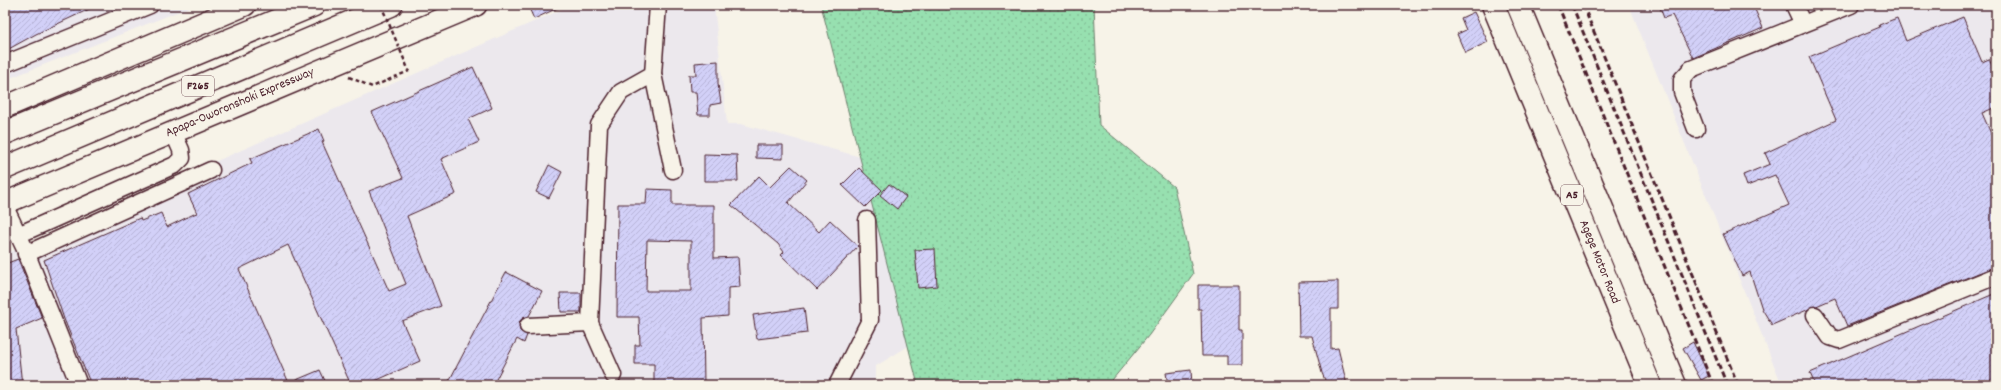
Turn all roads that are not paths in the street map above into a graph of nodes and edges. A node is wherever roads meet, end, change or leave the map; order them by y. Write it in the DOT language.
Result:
graph roads {
  1 [pos="150,5"];
  2 [pos="245,5"];
  3 [pos="314,5"];
  4 [pos="391,5"];
  5 [pos="476,5"];
  6 [pos="658,5"];
  7 [pos="1493,5"];
  8 [pos="1518,5"];
  9 [pos="1794,5"];
  10 [pos="1850,5"];
  11 [pos="286,10"];
  12 [pos="1803,24"];
  13 [pos="5,64"];
  14 [pos="653,74"];
  15 [pos="5,107"];
  16 [pos="1566,120"];
  17 [pos="1696,129"];
  18 [pos="173,132"];
  19 [pos="1545,132"];
  20 [pos="5,133"];
  21 [pos="5,168"];
  22 [pos="211,170"];
  23 [pos="673,170"];
  24 [pos="5,203"];
  25 [pos="5,207"];
  26 [pos="867,220"];
  27 [pos="18,235"];
  28 [pos="26,254"];
  29 [pos="1996,276"];
  30 [pos="1815,315"];
  31 [pos="590,324"];
  32 [pos="528,326"];
  33 [pos="613,375"];
  34 [pos="79,385"];
  35 [pos="837,385"];
  36 [pos="1650,385"];
  37 [pos="1675,385"];
  1 -- 13 [label="lane"];
  2 -- 15 [label="main road"];
  3 -- 11 [label="highway, F265"];
  4 -- 21 [label="highway, F265"];
  5 -- 18 [label="main road, Apapa-Oworonshoki Expressway"];
  6 -- 14 [label="lane"];
  7 -- 19 [label="highway, Agege Motor Road / A5"];
  8 -- 16 [label="highway, Agege Motor Road / A5"];
  9 -- 12 [label="lane"];
  10 -- 12 [label="lane"];
  11 -- 20 [label="highway, F265"];
  12 -- 17 [label="lane"];
  14 -- 23 [label="lane"];
  14 -- 31 [label="lane"];
  16 -- 19 [label="highway"];
  16 -- 37 [label="highway, Agege Motor Road / A5"];
  18 -- 24 [label="main road, Apapa-Oworonshoki Expressway"];
  18 -- 27 [label="lane"];
  19 -- 36 [label="highway, Agege Motor Road / A5"];
  22 -- 28 [label="lane"];
  25 -- 27 [label="lane"];
  26 -- 35 [label="lane"];
  27 -- 28 [label="lane"];
  28 -- 34 [label="lane"];
  29 -- 30 [label="lane"];
  31 -- 32 [label="lane"];
  31 -- 33 [label="lane"];
}
